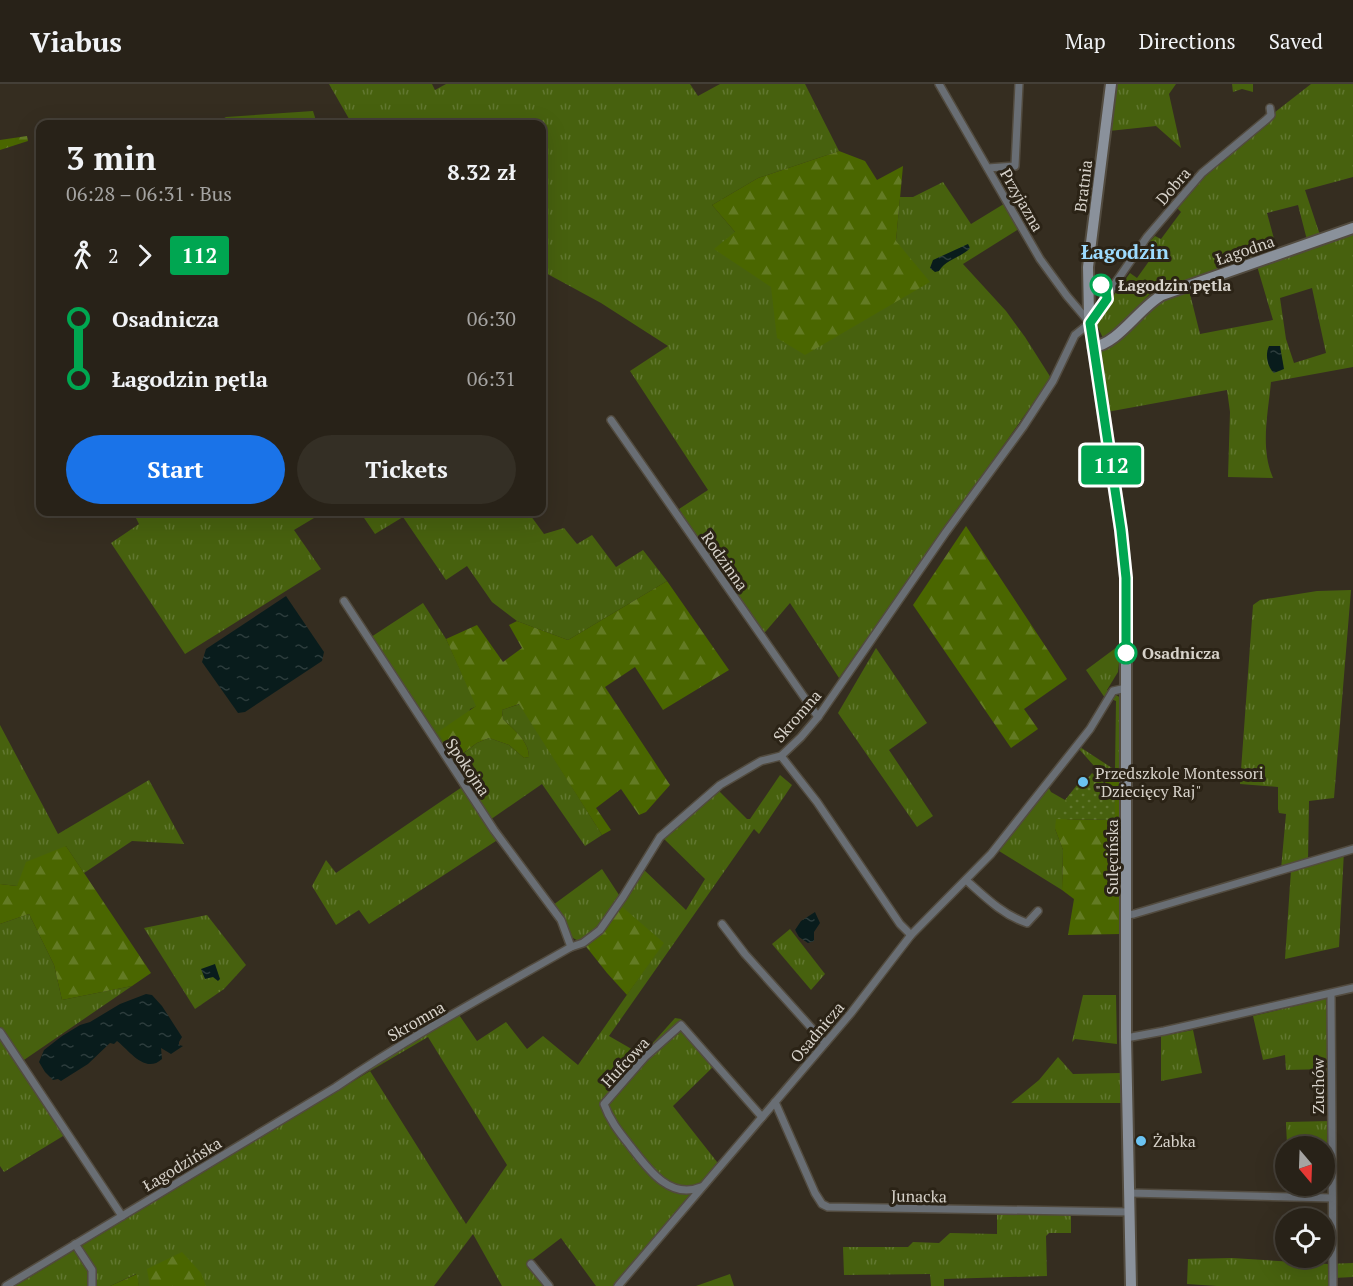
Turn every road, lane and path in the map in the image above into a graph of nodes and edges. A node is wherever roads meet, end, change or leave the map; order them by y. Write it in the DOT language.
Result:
graph roads {
  1 [pos="939,84"];
  2 [pos="1019,84"];
  3 [pos="1111,84"];
  4 [pos="1270,108"];
  5 [pos="988,168"];
  6 [pos="1353,228"];
  7 [pos="1107,295"];
  8 [pos="1090,323"];
  9 [pos="1093,347"];
  10 [pos="611,420"];
  11 [pos="344,601"];
  12 [pos="1126,688"];
  13 [pos="818,717"];
  14 [pos="780,756"];
  15 [pos="1353,849"];
  16 [pos="966,880"];
  17 [pos="1038,911"];
  18 [pos="1127,915"];
  19 [pos="722,924"];
  20 [pos="910,935"];
  21 [pos="571,947"];
  22 [pos="1353,988"];
  23 [pos="1331,994"];
  24 [pos="0,1032"];
  25 [pos="1126,1038"];
  26 [pos="825,1043"];
  27 [pos="371,1063"];
  28 [pos="775,1102"];
  29 [pos="762,1117"];
  30 [pos="704,1186"];
  31 [pos="1129,1192"];
  32 [pos="1332,1198"];
  33 [pos="1130,1212"];
  34 [pos="122,1216"];
  35 [pos="75,1244"];
  36 [pos="531,1264"];
  37 [pos="6,1286"];
  38 [pos="92,1286"];
  39 [pos="549,1286"];
  40 [pos="618,1286"];
  41 [pos="1131,1286"];
  42 [pos="1333,1286"];
  1 -- 5 [label="street, Przyjazna"];
  2 -- 5 [label="street"];
  3 -- 8 [label="street, Bratnia"];
  4 -- 7 [label="street, Dobra"];
  5 -- 8 [label="street, Przyjazna"];
  6 -- 9 [label="street, Łagodna"];
  8 -- 9 [label="street, Sulęcińska"];
  8 -- 13 [label="street, Skromna"];
  9 -- 12 [label="street, Sulęcińska"];
  10 -- 13 [label="street, Rodzinna"];
  11 -- 21 [label="street, Spokojna"];
  12 -- 16 [label="street, Osadnicza"];
  12 -- 18 [label="street, Sulęcińska"];
  13 -- 14 [label="street, Skromna"];
  14 -- 20 [label="street"];
  14 -- 21 [label="street, Skromna"];
  15 -- 18 [label="street"];
  16 -- 17 [label="street"];
  16 -- 20 [label="street, Osadnicza"];
  18 -- 25 [label="street, Sulęcińska"];
  19 -- 26 [label="street"];
  20 -- 26 [label="street, Osadnicza"];
  21 -- 27 [label="street, Skromna"];
  22 -- 23 [label="street"];
  23 -- 25 [label="street"];
  23 -- 32 [label="street, Zuchów"];
  24 -- 34 [label="street"];
  25 -- 31 [label="street, Sulęcińska"];
  26 -- 28 [label="street, Osadnicza"];
  27 -- 34 [label="street, Łagodzińska"];
  28 -- 29 [label="street, Osadnicza"];
  28 -- 33 [label="street, Junacka"];
  29 -- 30 [label="street, Osadnicza"];
  29 -- 30 [label="street, Hufcowa"];
  30 -- 40 [label="street, Osadnicza"];
  31 -- 32 [label="street"];
  31 -- 33 [label="street, Sulęcińska"];
  32 -- 42 [label="street, Zuchów"];
  33 -- 41 [label="street, Sulęcińska"];
  34 -- 35 [label="street, Łagodzińska"];
  35 -- 37 [label="street, Łagodzińska"];
  35 -- 38 [label="street"];
  36 -- 39 [label="street"];
}
